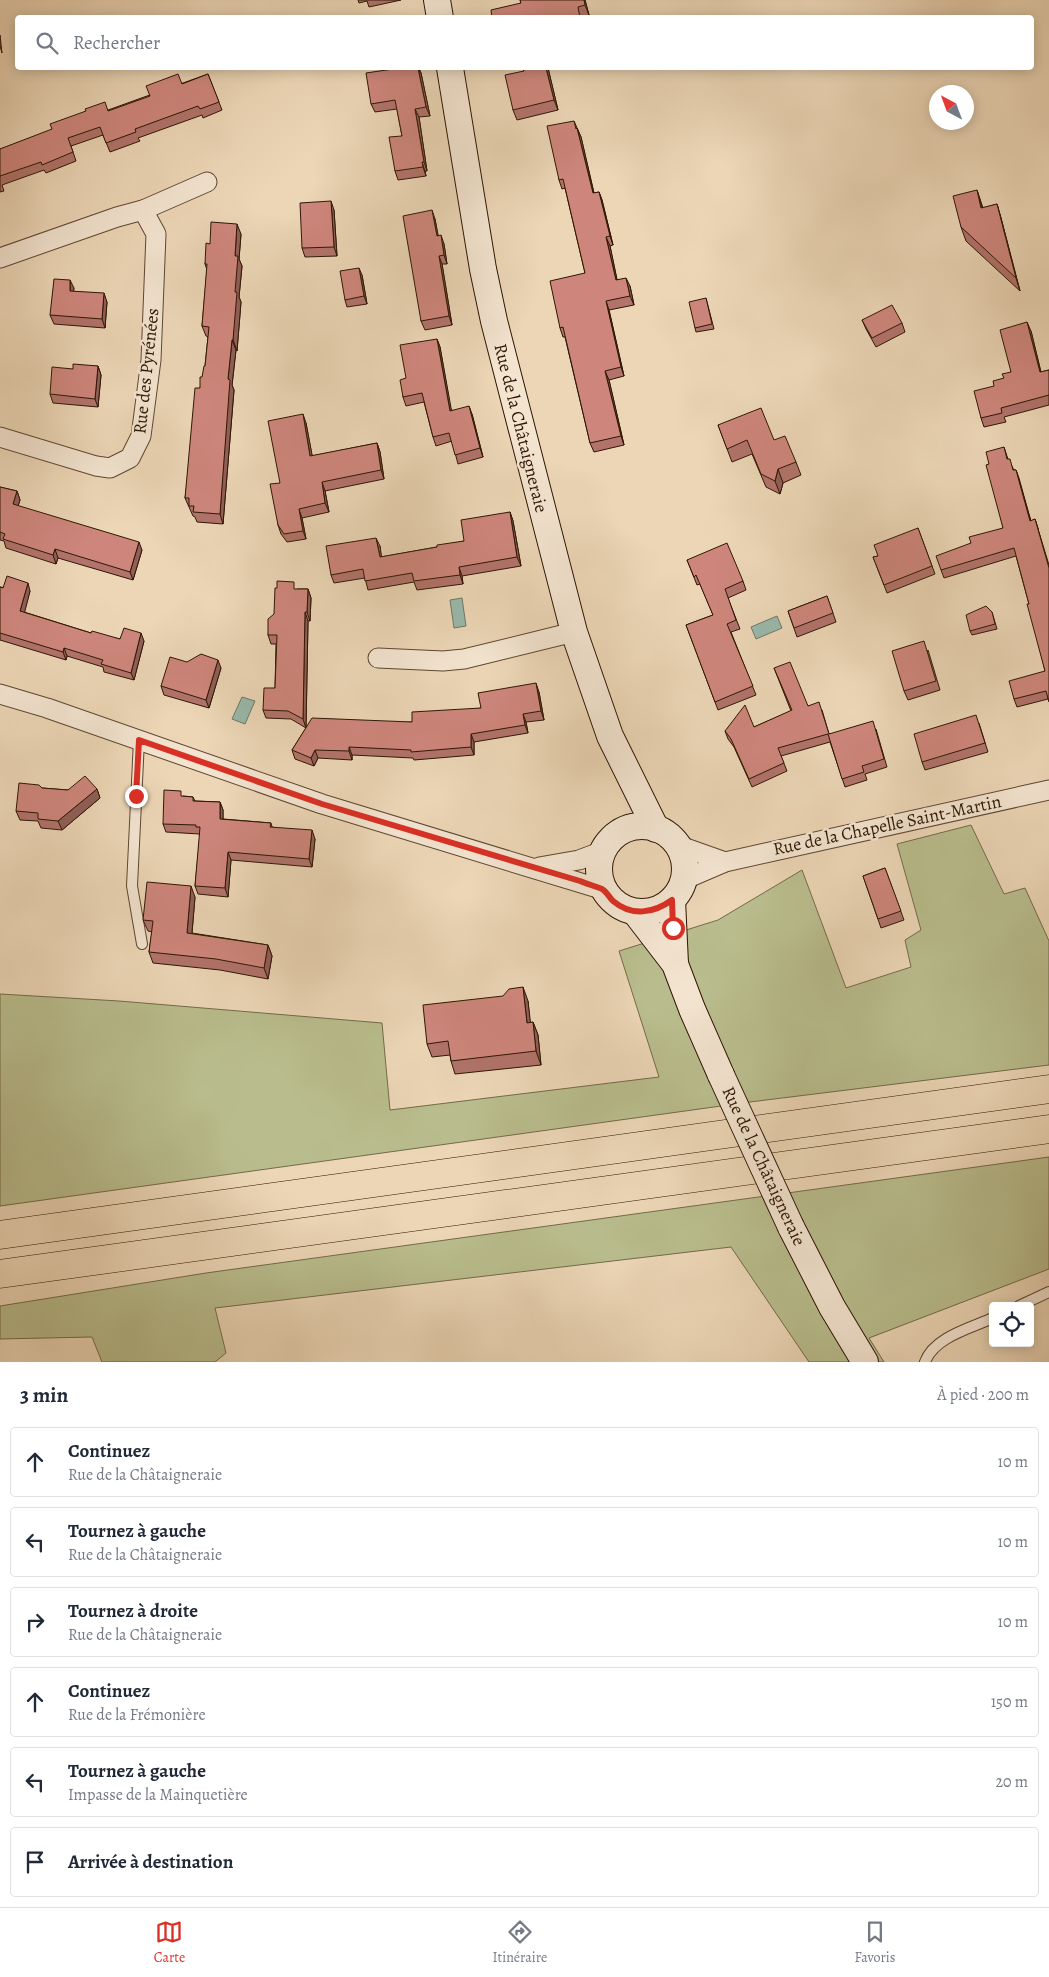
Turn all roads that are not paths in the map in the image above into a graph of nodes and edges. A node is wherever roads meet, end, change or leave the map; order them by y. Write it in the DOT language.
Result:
graph roads {
  1 [pos="437,0"];
  2 [pos="440,15"];
  3 [pos="450,70"];
  4 [pos="207,182"];
  5 [pos="143,210"];
  6 [pos="0,258"];
  7 [pos="0,438"];
  8 [pos="574,632"];
  9 [pos="378,658"];
  10 [pos="0,694"];
  11 [pos="139,740"];
  12 [pos="630,778"];
  13 [pos="1049,790"];
  14 [pos="656,829"];
  15 [pos="623,831"];
  16 [pos="677,845"];
  17 [pos="603,851"];
  18 [pos="725,862"];
  19 [pos="535,868"];
  20 [pos="604,890"];
  21 [pos="678,890"];
  22 [pos="635,912"];
  23 [pos="142,944"];
  24 [pos="675,964"];
  25 [pos="1049,1089"];
  26 [pos="1049,1128"];
  27 [pos="0,1235"];
  28 [pos="0,1274"];
  29 [pos="1049,1292"];
  30 [pos="1028,1302"];
  31 [pos="989,1320"];
  32 [pos="865,1362"];
  33 [pos="925,1362"];
  1 -- 2 [label="street"];
  3 -- 8 [label="street, Rue de la Châtaigneraie"];
  4 -- 5 [label="street"];
  5 -- 6 [label="street"];
  5 -- 7 [label="street, Rue des Pyrénées"];
  8 -- 9 [label="street"];
  8 -- 12 [label="street, Rue de la Châtaigneraie"];
  10 -- 11 [label="street"];
  11 -- 19 [label="street"];
  11 -- 23 [label="lane"];
  12 -- 14 [label="street, Rue de la Châtaigneraie"];
  12 -- 15 [label="street"];
  13 -- 18 [label="street, Rue de la Chapelle Saint-Martin"];
  14 -- 15 [label="street"];
  14 -- 16 [label="street, Rue de la Châtaigneraie"];
  15 -- 17 [label="street"];
  16 -- 18 [label="street"];
  16 -- 21 [label="street, Rue de la Châtaigneraie"];
  17 -- 19 [label="street"];
  17 -- 20 [label="street"];
  18 -- 21 [label="street, Rue de la Chapelle Saint-Martin"];
  19 -- 20 [label="street"];
  20 -- 22 [label="street, Rue de la Châtaigneraie"];
  21 -- 22 [label="street"];
  21 -- 24 [label="street, Rue de la Châtaigneraie"];
  22 -- 24 [label="street, Rue de la Châtaigneraie"];
  24 -- 32 [label="street, Rue de la Châtaigneraie, bridge"];
  25 -- 27 [label="highway"];
  26 -- 28 [label="highway"];
  29 -- 30 [label="lane"];
  31 -- 33 [label="lane"];
}
